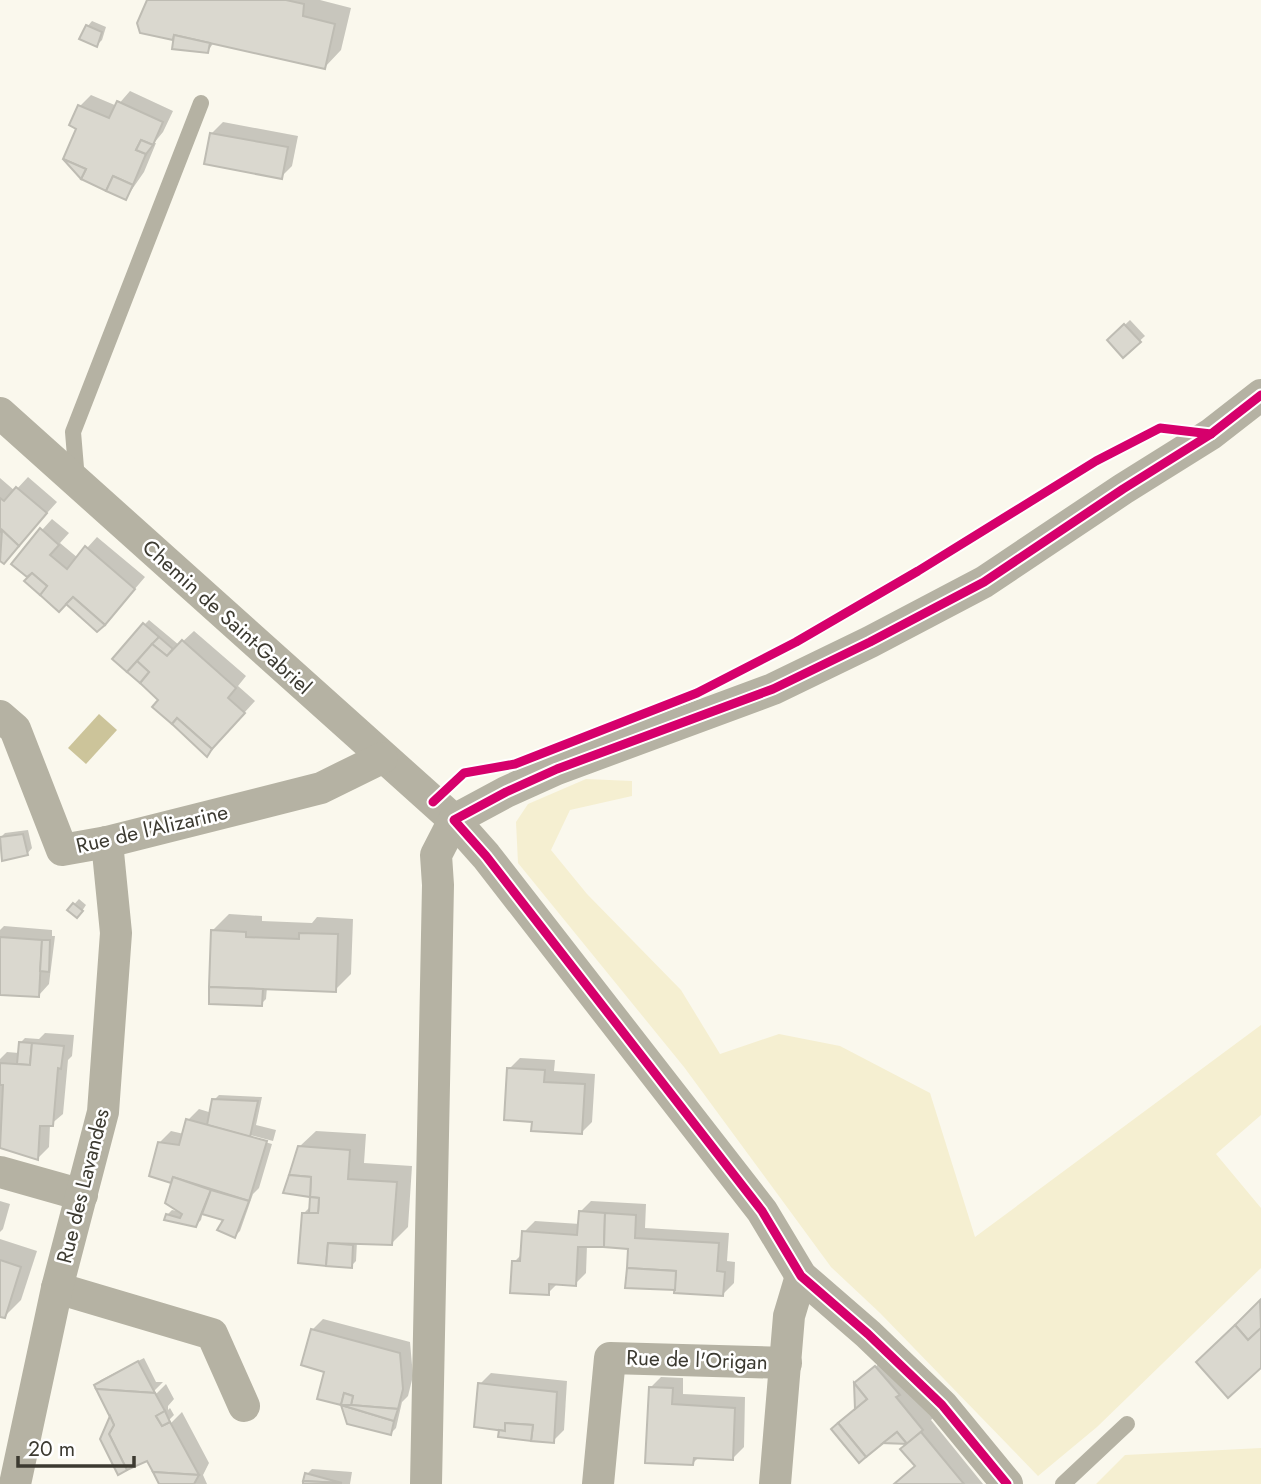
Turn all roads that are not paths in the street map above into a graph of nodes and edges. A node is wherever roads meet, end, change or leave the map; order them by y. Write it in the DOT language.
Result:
graph roads {
  1 [pos="201,103"];
  2 [pos="1261,396"];
  3 [pos="0,413"];
  4 [pos="77,482"];
  5 [pos="0,716"];
  6 [pos="383,758"];
  7 [pos="454,820"];
  8 [pos="107,842"];
  9 [pos="0,1172"];
  10 [pos="82,1195"];
  11 [pos="802,1276"];
  12 [pos="57,1288"];
  13 [pos="786,1363"];
  14 [pos="244,1406"];
  15 [pos="1126,1424"];
  16 [pos="15,1484"];
  17 [pos="426,1484"];
  18 [pos="598,1484"];
  19 [pos="775,1484"];
  20 [pos="1007,1484"];
  21 [pos="1063,1484"];
  1 -- 4 [label="lane"];
  2 -- 7 [label="street"];
  3 -- 4 [label="street, Chemin de Saint-Gabriel"];
  4 -- 6 [label="street, Chemin de Saint-Gabriel"];
  5 -- 8 [label="street, Rue de l'Alizarine"];
  6 -- 7 [label="street, Chemin de Saint-Gabriel"];
  6 -- 8 [label="street, Rue de l'Alizarine"];
  7 -- 11 [label="street, Chemin de Saint-Gabriel"];
  7 -- 17 [label="street"];
  8 -- 10 [label="street, Rue des Lavandes"];
  9 -- 10 [label="street"];
  10 -- 12 [label="street, Rue des Lavandes"];
  11 -- 13 [label="street"];
  11 -- 20 [label="street, Chemin de Saint-Gabriel"];
  12 -- 14 [label="street"];
  12 -- 16 [label="street, Rue des Lavandes"];
  13 -- 18 [label="street, Rue de l'Origan"];
  13 -- 19 [label="street"];
  15 -- 21 [label="lane"];
}
